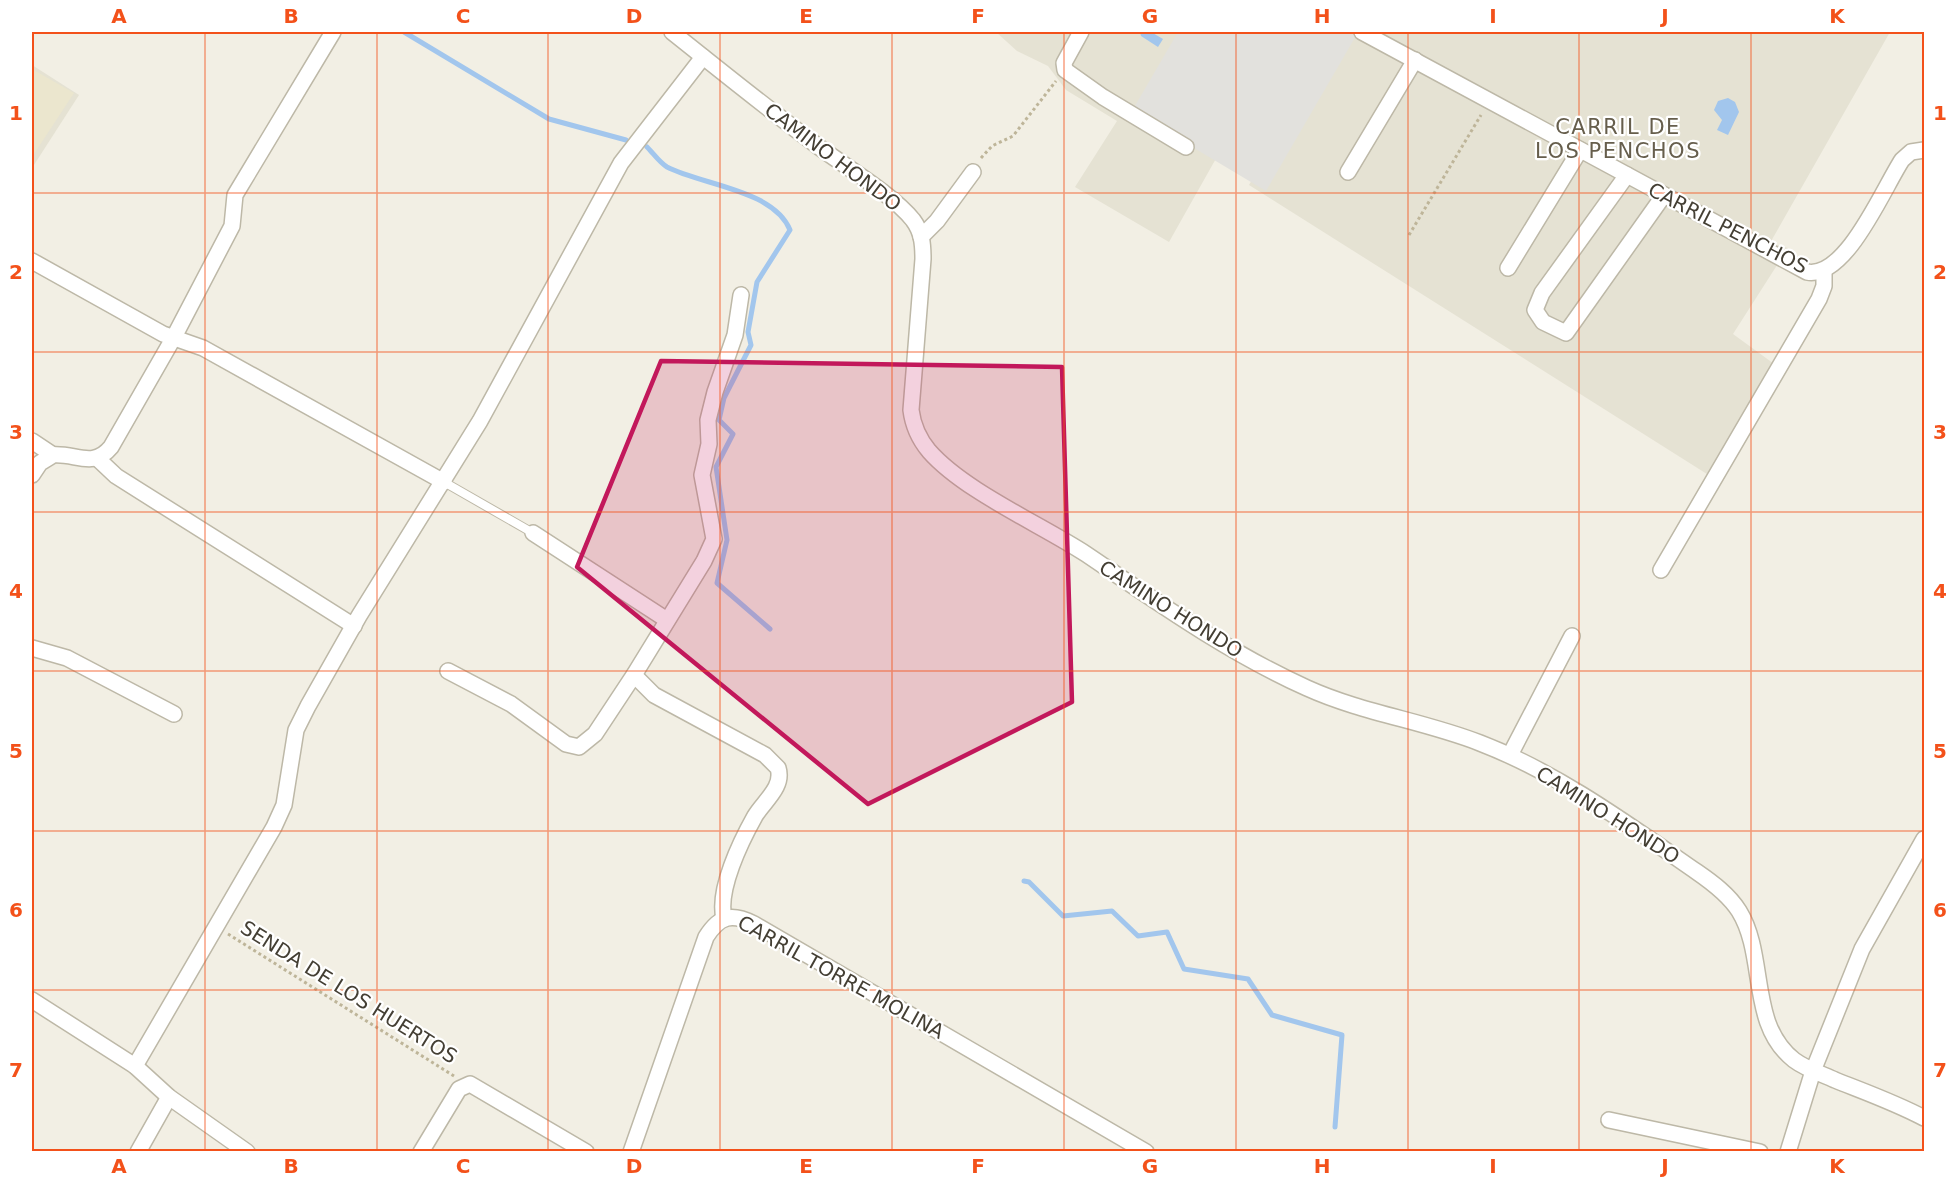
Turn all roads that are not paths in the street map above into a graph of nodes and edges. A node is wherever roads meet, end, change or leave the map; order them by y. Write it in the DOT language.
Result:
graph roads {
  1 [pos="333,32"];
  2 [pos="672,32"];
  3 [pos="1081,32"];
  4 [pos="1362,32"];
  5 [pos="703,57"];
  6 [pos="1414,60"];
  7 [pos="1186,147"];
  8 [pos="1580,150"];
  9 [pos="1924,150"];
  10 [pos="973,172"];
  11 [pos="1348,172"];
  12 [pos="1627,175"];
  13 [pos="1664,195"];
  14 [pos="921,237"];
  15 [pos="32,261"];
  16 [pos="1508,268"];
  17 [pos="1824,271"];
  18 [pos="741,295"];
  19 [pos="174,338"];
  20 [pos="32,441"];
  21 [pos="53,455"];
  22 [pos="98,459"];
  23 [pos="32,475"];
  24 [pos="444,483"];
  25 [pos="533,533"];
  26 [pos="1661,570"];
  27 [pos="668,620"];
  28 [pos="354,626"];
  29 [pos="1572,636"];
  30 [pos="32,648"];
  31 [pos="448,671"];
  32 [pos="634,675"];
  33 [pos="174,714"];
  34 [pos="1509,755"];
  35 [pos="1924,839"];
  36 [pos="724,918"];
  37 [pos="32,1000"];
  38 [pos="135,1066"];
  39 [pos="1813,1071"];
  40 [pos="169,1097"];
  41 [pos="1924,1118"];
  42 [pos="1609,1120"];
  43 [pos="138,1152"];
  44 [pos="247,1152"];
  45 [pos="421,1152"];
  46 [pos="586,1152"];
  47 [pos="631,1152"];
  48 [pos="1146,1152"];
  49 [pos="1760,1152"];
  50 [pos="1788,1152"];
  1 -- 19 [label="street"];
  2 -- 5 [label="street, CAMINO HONDO"];
  3 -- 7 [label="street"];
  4 -- 6 [label="street, CARRIL PENCHOS"];
  5 -- 14 [label="street, CAMINO HONDO"];
  5 -- 24 [label="street"];
  6 -- 8 [label="street, CARRIL PENCHOS"];
  6 -- 11 [label="street"];
  8 -- 12 [label="street, CARRIL PENCHOS"];
  8 -- 16 [label="street"];
  9 -- 17 [label="street, CARRIL PENCHOS"];
  10 -- 14 [label="street"];
  12 -- 13 [label="street, CARRIL PENCHOS"];
  12 -- 13 [label="street"];
  13 -- 17 [label="street, CARRIL PENCHOS"];
  14 -- 34 [label="street, CAMINO HONDO"];
  15 -- 19 [label="street"];
  17 -- 26 [label="street"];
  18 -- 27 [label="street"];
  19 -- 22 [label="street"];
  19 -- 24 [label="street"];
  20 -- 21 [label="street"];
  21 -- 22 [label="street"];
  21 -- 23 [label="street"];
  22 -- 28 [label="street"];
  24 -- 25 [label="lane"];
  24 -- 28 [label="street"];
  25 -- 27 [label="street"];
  27 -- 32 [label="street"];
  28 -- 38 [label="street"];
  29 -- 34 [label="street"];
  30 -- 33 [label="street"];
  31 -- 32 [label="street"];
  32 -- 36 [label="street"];
  34 -- 39 [label="street, CAMINO HONDO"];
  35 -- 39 [label="street"];
  36 -- 47 [label="street, CARRIL TORRE MOLINA"];
  36 -- 48 [label="street, CARRIL TORRE MOLINA"];
  37 -- 38 [label="street"];
  38 -- 40 [label="street"];
  39 -- 41 [label="street, CAMINO HONDO"];
  39 -- 50 [label="street"];
  40 -- 43 [label="street"];
  40 -- 44 [label="street"];
  42 -- 49 [label="street"];
  45 -- 46 [label="street"];
}
